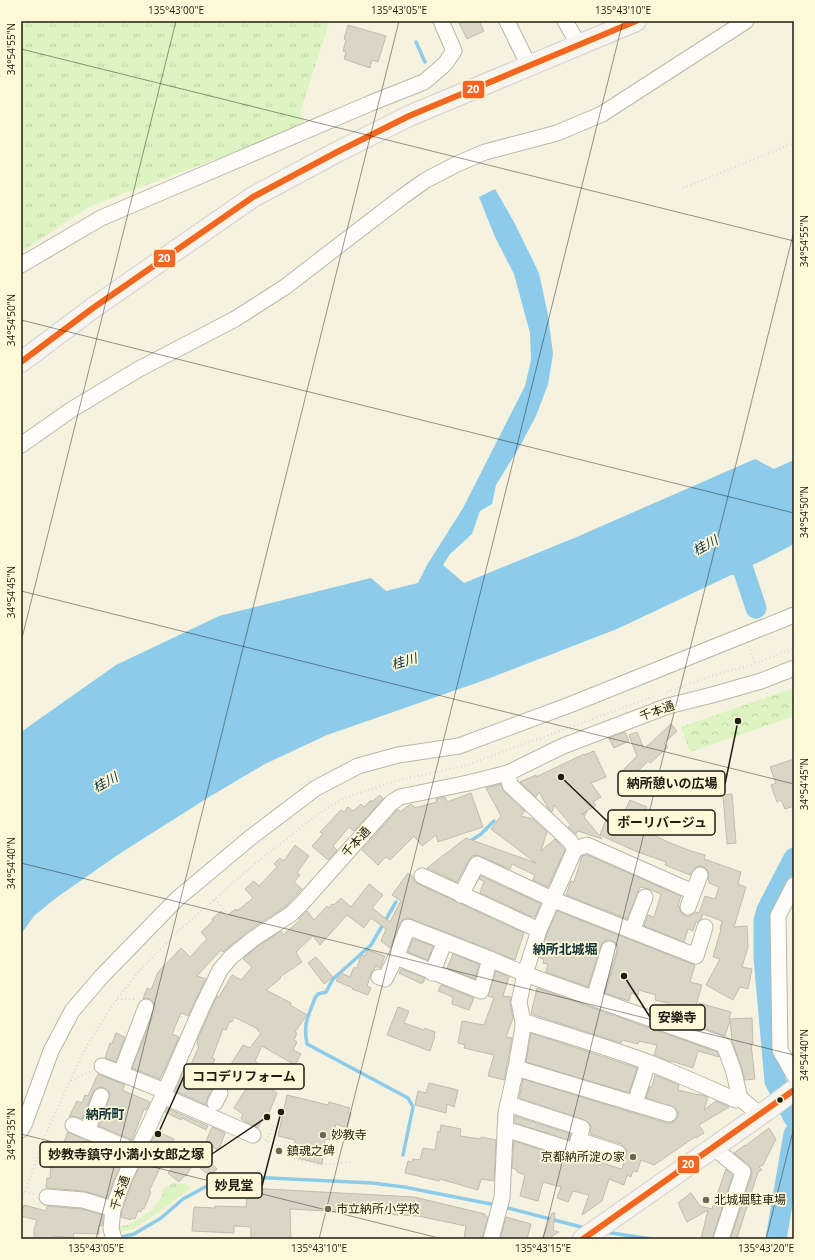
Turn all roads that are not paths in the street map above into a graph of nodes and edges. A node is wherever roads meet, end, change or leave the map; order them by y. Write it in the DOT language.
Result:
graph roads {
  1 [pos="441,21"];
  2 [pos="506,21"];
  3 [pos="565,21"];
  4 [pos="636,21"];
  5 [pos="746,21"];
  6 [pos="579,45"];
  7 [pos="529,66"];
  8 [pos="21,265"];
  9 [pos="21,362"];
  10 [pos="21,445"];
  11 [pos="794,615"];
  12 [pos="794,668"];
  13 [pos="508,773"];
  14 [pos="575,849"];
  15 [pos="700,874"];
  16 [pos="422,876"];
  17 [pos="794,885"];
  18 [pos="693,892"];
  19 [pos="461,895"];
  20 [pos="645,897"];
  21 [pos="554,900"];
  22 [pos="688,907"];
  23 [pos="705,927"];
  24 [pos="539,930"];
  25 [pos="632,931"];
  26 [pos="445,941"];
  27 [pos="609,949"];
  28 [pos="396,957"];
  29 [pos="490,958"];
  30 [pos="432,973"];
  31 [pos="525,974"];
  32 [pos="379,977"];
  33 [pos="594,998"];
  34 [pos="146,1007"];
  35 [pos="523,1022"];
  36 [pos="648,1063"];
  37 [pos="102,1066"];
  38 [pos="516,1068"];
  39 [pos="120,1073"];
  40 [pos="794,1075"];
  41 [pos="794,1090"];
  42 [pos="164,1094"];
  43 [pos="101,1096"];
  44 [pos="740,1098"];
  45 [pos="635,1103"];
  46 [pos="508,1104"];
  47 [pos="765,1111"];
  48 [pos="668,1114"];
  49 [pos="73,1125"];
  50 [pos="505,1129"];
  51 [pos="21,1130"];
  52 [pos="87,1131"];
  53 [pos="260,1138"];
  54 [pos="578,1140"];
  55 [pos="713,1147"];
  56 [pos="137,1152"];
  57 [pos="618,1153"];
  58 [pos="47,1197"];
  59 [pos="113,1209"];
  60 [pos="591,1233"];
  61 [pos="113,1234"];
  62 [pos="491,1239"];
  63 [pos="721,1239"];
  1 -- 8 [label="street"];
  2 -- 7 [label="street"];
  3 -- 6 [label="street"];
  4 -- 6 [label="main road"];
  5 -- 10 [label="street"];
  6 -- 7 [label="main road"];
  7 -- 9 [label="main road"];
  11 -- 51 [label="street"];
  12 -- 13 [label="street, 千本通"];
  13 -- 14 [label="street"];
  13 -- 42 [label="street, 千本通"];
  14 -- 18 [label="street"];
  14 -- 21 [label="street"];
  15 -- 18 [label="street"];
  16 -- 19 [label="street"];
  17 -- 40 [label="street"];
  18 -- 22 [label="street"];
  19 -- 21 [label="street"];
  19 -- 24 [label="street"];
  20 -- 25 [label="street"];
  21 -- 24 [label="street"];
  21 -- 25 [label="street"];
  23 -- 25 [label="street"];
  24 -- 31 [label="street"];
  26 -- 28 [label="street"];
  26 -- 29 [label="street"];
  26 -- 30 [label="street"];
  27 -- 33 [label="street"];
  28 -- 30 [label="street"];
  28 -- 32 [label="street"];
  29 -- 30 [label="street"];
  29 -- 31 [label="street"];
  31 -- 33 [label="street"];
  31 -- 35 [label="street"];
  33 -- 44 [label="street"];
  34 -- 39 [label="street"];
  35 -- 36 [label="street"];
  35 -- 38 [label="street"];
  36 -- 44 [label="street"];
  36 -- 45 [label="street"];
  37 -- 39 [label="street"];
  38 -- 45 [label="street"];
  38 -- 46 [label="street"];
  39 -- 42 [label="street"];
  41 -- 47 [label="main road"];
  42 -- 53 [label="street"];
  42 -- 56 [label="street, 千本通"];
  43 -- 52 [label="street"];
  44 -- 47 [label="street"];
  45 -- 48 [label="street"];
  46 -- 50 [label="street"];
  46 -- 54 [label="street"];
  47 -- 55 [label="main road"];
  49 -- 52 [label="street"];
  50 -- 54 [label="street"];
  50 -- 62 [label="street"];
  52 -- 56 [label="street"];
  54 -- 57 [label="street"];
  55 -- 60 [label="main road"];
  55 -- 63 [label="street"];
  56 -- 59 [label="street, 千本通"];
  58 -- 59 [label="street"];
  59 -- 61 [label="street, 千本通"];
}
